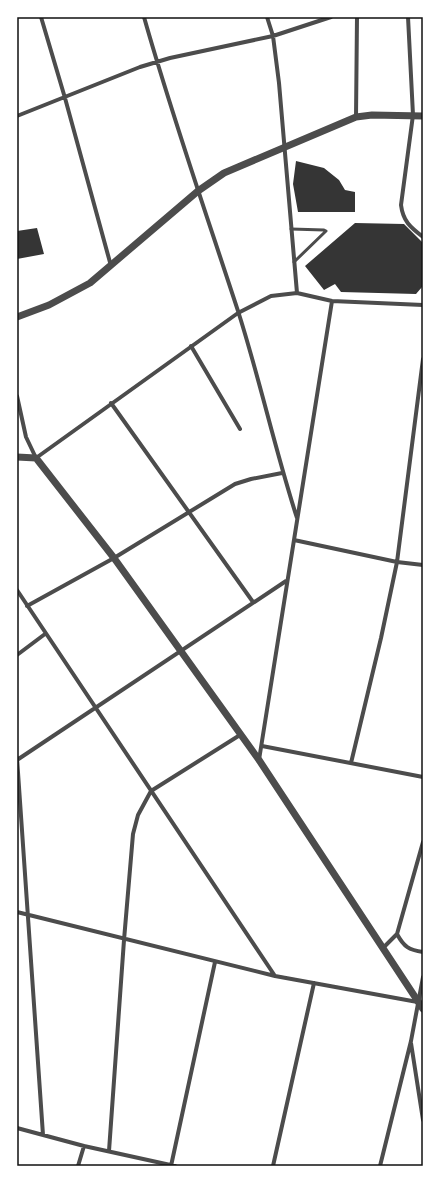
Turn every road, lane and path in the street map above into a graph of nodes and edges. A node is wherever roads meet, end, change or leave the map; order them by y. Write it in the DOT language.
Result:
graph roads {
  1 [pos="41,17"];
  2 [pos="144,17"];
  3 [pos="267,17"];
  4 [pos="331,17"];
  5 [pos="357,17"];
  6 [pos="408,17"];
  7 [pos="273,36"];
  8 [pos="157,63"];
  9 [pos="65,98"];
  10 [pos="413,115"];
  11 [pos="17,116"];
  12 [pos="423,116"];
  13 [pos="356,118"];
  14 [pos="284,149"];
  15 [pos="198,191"];
  16 [pos="291,229"];
  17 [pos="423,237"];
  18 [pos="294,262"];
  19 [pos="111,266"];
  20 [pos="297,293"];
  21 [pos="332,301"];
  22 [pos="423,304"];
  23 [pos="238,313"];
  24 [pos="17,317"];
  25 [pos="191,346"];
  26 [pos="423,359"];
  27 [pos="422,374"];
  28 [pos="17,396"];
  29 [pos="111,403"];
  30 [pos="240,429"];
  31 [pos="17,457"];
  32 [pos="36,458"];
  33 [pos="282,473"];
  34 [pos="189,513"];
  35 [pos="297,518"];
  36 [pos="294,540"];
  37 [pos="114,558"];
  38 [pos="397,562"];
  39 [pos="423,565"];
  40 [pos="286,581"];
  41 [pos="17,590"];
  42 [pos="253,602"];
  43 [pos="27,606"];
  44 [pos="45,634"];
  45 [pos="180,651"];
  46 [pos="17,655"];
  47 [pos="95,707"];
  48 [pos="240,734"];
  49 [pos="262,746"];
  50 [pos="17,760"];
  51 [pos="259,760"];
  52 [pos="351,763"];
  53 [pos="423,777"];
  54 [pos="151,791"];
  55 [pos="423,842"];
  56 [pos="17,912"];
  57 [pos="28,915"];
  58 [pos="397,934"];
  59 [pos="124,940"];
  60 [pos="383,948"];
  61 [pos="423,952"];
  62 [pos="215,962"];
  63 [pos="275,976"];
  64 [pos="423,977"];
  65 [pos="314,983"];
  66 [pos="420,1002"];
  67 [pos="423,1009"];
  68 [pos="411,1041"];
  69 [pos="423,1120"];
  70 [pos="17,1128"];
  71 [pos="43,1135"];
  72 [pos="84,1146"];
  73 [pos="108,1151"];
  74 [pos="78,1166"];
  75 [pos="172,1166"];
  76 [pos="273,1166"];
  77 [pos="380,1166"];
  1 -- 9 [label="street"];
  2 -- 8 [label="street"];
  3 -- 7 [label="street"];
  4 -- 7 [label="street"];
  5 -- 13 [label="street"];
  6 -- 10 [label="street"];
  7 -- 8 [label="street"];
  7 -- 14 [label="street"];
  8 -- 9 [label="street"];
  8 -- 15 [label="street"];
  9 -- 11 [label="street"];
  9 -- 19 [label="street"];
  10 -- 12 [label="street"];
  10 -- 13 [label="street"];
  10 -- 17 [label="street"];
  13 -- 14 [label="street"];
  14 -- 15 [label="street"];
  14 -- 16 [label="street"];
  15 -- 19 [label="street"];
  15 -- 23 [label="street"];
  16 -- 18 [label="street"];
  16 -- 18 [label="lane"];
  18 -- 20 [label="street"];
  19 -- 24 [label="street"];
  20 -- 21 [label="street"];
  20 -- 23 [label="street"];
  21 -- 22 [label="street"];
  21 -- 35 [label="street"];
  23 -- 25 [label="street"];
  23 -- 33 [label="street"];
  25 -- 29 [label="street"];
  25 -- 30 [label="street"];
  26 -- 27 [label="street"];
  27 -- 38 [label="street"];
  28 -- 32 [label="street"];
  29 -- 32 [label="street"];
  29 -- 34 [label="street"];
  31 -- 32 [label="street"];
  32 -- 37 [label="street"];
  33 -- 34 [label="street"];
  33 -- 35 [label="street"];
  34 -- 37 [label="street"];
  34 -- 42 [label="street"];
  35 -- 36 [label="street"];
  36 -- 38 [label="street"];
  36 -- 40 [label="street"];
  37 -- 43 [label="street"];
  37 -- 45 [label="street"];
  38 -- 39 [label="street"];
  38 -- 52 [label="street"];
  40 -- 42 [label="street"];
  40 -- 49 [label="street"];
  41 -- 43 [label="street"];
  42 -- 45 [label="street"];
  43 -- 44 [label="street"];
  44 -- 46 [label="street"];
  44 -- 47 [label="street"];
  45 -- 47 [label="street"];
  45 -- 48 [label="street"];
  47 -- 50 [label="street"];
  47 -- 54 [label="street"];
  48 -- 51 [label="street"];
  48 -- 54 [label="street"];
  49 -- 51 [label="street"];
  49 -- 52 [label="street"];
  50 -- 57 [label="street"];
  51 -- 60 [label="street"];
  52 -- 53 [label="street"];
  54 -- 59 [label="street"];
  54 -- 63 [label="street"];
  55 -- 58 [label="street"];
  56 -- 57 [label="street"];
  57 -- 59 [label="street"];
  57 -- 71 [label="street"];
  58 -- 60 [label="street"];
  58 -- 61 [label="street"];
  59 -- 62 [label="street"];
  59 -- 73 [label="street"];
  60 -- 66 [label="street"];
  62 -- 63 [label="street"];
  62 -- 75 [label="street"];
  63 -- 65 [label="street"];
  64 -- 66 [label="street"];
  65 -- 66 [label="street"];
  65 -- 76 [label="street"];
  66 -- 67 [label="street"];
  66 -- 68 [label="street"];
  68 -- 69 [label="street"];
  68 -- 77 [label="street"];
  70 -- 71 [label="street"];
  71 -- 72 [label="street"];
  72 -- 73 [label="street"];
  72 -- 74 [label="street"];
  73 -- 75 [label="street"];
}
